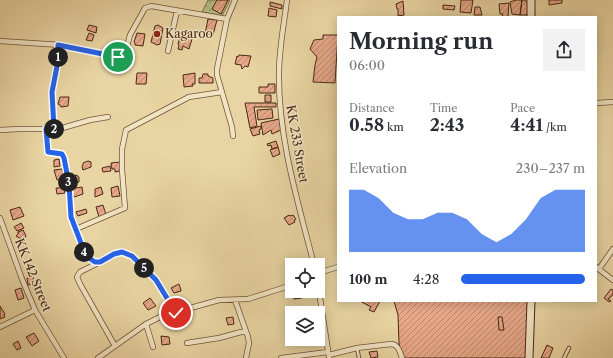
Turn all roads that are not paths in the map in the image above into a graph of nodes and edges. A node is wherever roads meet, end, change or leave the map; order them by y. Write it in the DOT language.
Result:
graph roads {
  1 [pos="235,0"];
  2 [pos="287,0"];
  3 [pos="532,0"];
  4 [pos="177,11"];
  5 [pos="531,16"];
  6 [pos="227,20"];
  7 [pos="0,41"];
  8 [pos="58,45"];
  9 [pos="168,51"];
  10 [pos="222,92"];
  11 [pos="613,102"];
  12 [pos="597,103"];
  13 [pos="108,117"];
  14 [pos="46,129"];
  15 [pos="54,129"];
  16 [pos="0,130"];
  17 [pos="233,136"];
  18 [pos="0,218"];
  19 [pos="76,229"];
  20 [pos="613,249"];
  21 [pos="312,258"];
  22 [pos="100,262"];
  23 [pos="337,267"];
  24 [pos="597,268"];
  25 [pos="325,271"];
  26 [pos="613,280"];
  27 [pos="285,287"];
  28 [pos="320,298"];
  29 [pos="235,300"];
  30 [pos="531,302"];
  31 [pos="35,310"];
  32 [pos="176,313"];
  33 [pos="146,324"];
  34 [pos="0,327"];
  35 [pos="246,332"];
  36 [pos="187,343"];
  37 [pos="115,346"];
  38 [pos="153,347"];
  39 [pos="357,348"];
  40 [pos="569,348"];
  41 [pos="329,355"];
  42 [pos="64,358"];
  43 [pos="98,358"];
  44 [pos="246,358"];
  45 [pos="280,358"];
  46 [pos="359,358"];
  47 [pos="402,358"];
  48 [pos="529,358"];
  49 [pos="564,358"];
  1 -- 6 [label="street"];
  2 -- 21 [label="street, KK 233 Street"];
  3 -- 5 [label="main road"];
  4 -- 6 [label="street"];
  4 -- 8 [label="street"];
  4 -- 9 [label="street"];
  6 -- 10 [label="street"];
  7 -- 8 [label="street"];
  8 -- 15 [label="street"];
  10 -- 17 [label="street"];
  10 -- 19 [label="street"];
  11 -- 12 [label="street"];
  13 -- 15 [label="street"];
  14 -- 15 [label="street"];
  14 -- 16 [label="street"];
  14 -- 19 [label="street"];
  18 -- 31 [label="street, KK 142 Street"];
  19 -- 22 [label="street"];
  20 -- 24 [label="street"];
  22 -- 32 [label="street"];
  22 -- 37 [label="street"];
  23 -- 25 [label="street"];
  24 -- 26 [label="street"];
  27 -- 29 [label="street"];
  28 -- 41 [label="street"];
  29 -- 32 [label="street"];
  29 -- 35 [label="street"];
  30 -- 48 [label="main road"];
  31 -- 34 [label="street"];
  31 -- 42 [label="street, KK 142 Street"];
  32 -- 33 [label="street"];
  33 -- 37 [label="street"];
  33 -- 38 [label="street"];
  35 -- 36 [label="street"];
  35 -- 44 [label="street"];
  37 -- 43 [label="street"];
  39 -- 41 [label="street"];
  39 -- 46 [label="lane"];
  39 -- 47 [label="street"];
  40 -- 49 [label="lane"];
  41 -- 45 [label="street"];
}
